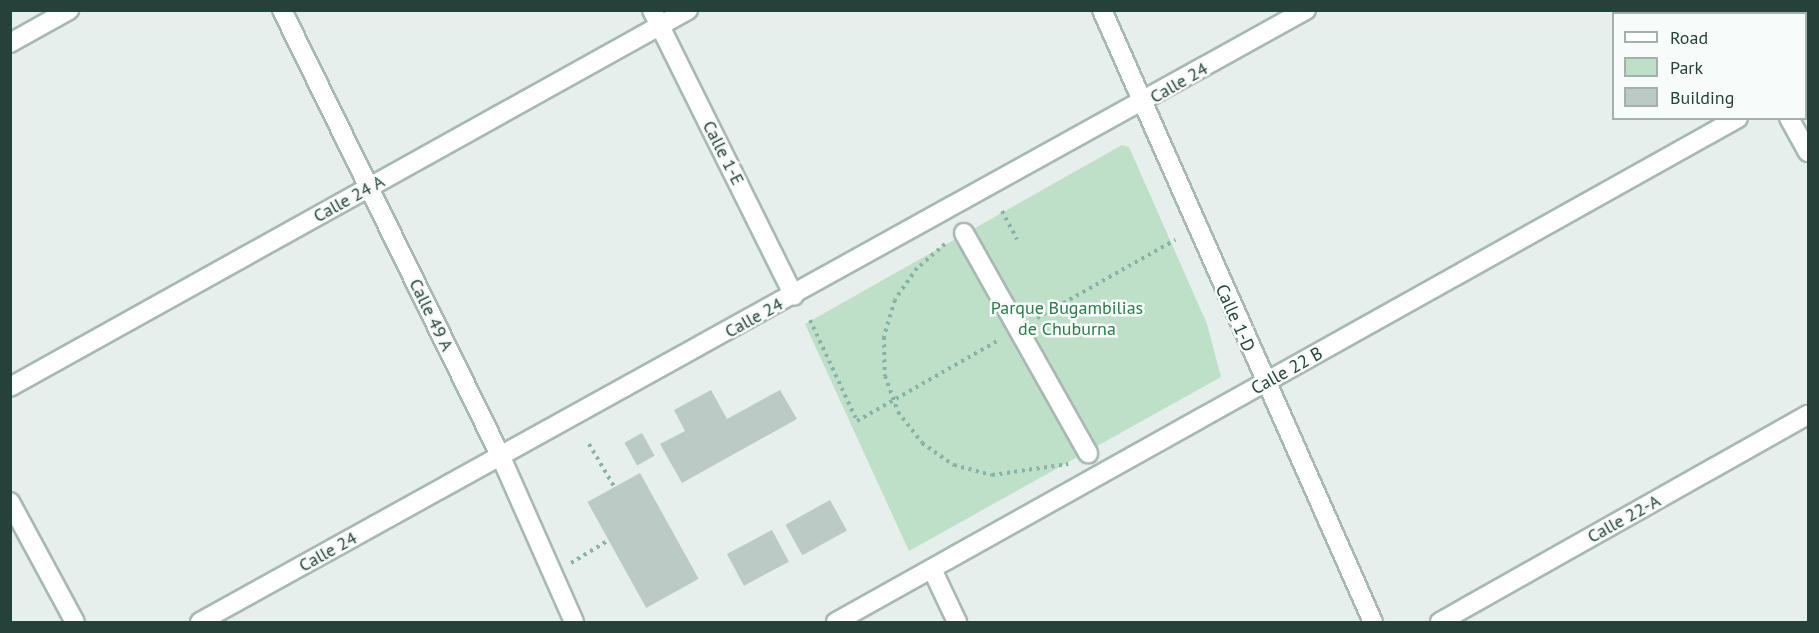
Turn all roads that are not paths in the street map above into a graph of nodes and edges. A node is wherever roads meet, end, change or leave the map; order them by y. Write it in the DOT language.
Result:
graph roads {
  1 [pos="69,10"];
  2 [pos="282,10"];
  3 [pos="688,10"];
  4 [pos="1102,10"];
  5 [pos="1306,10"];
  6 [pos="656,18"];
  7 [pos="10,43"];
  8 [pos="1142,105"];
  9 [pos="1734,120"];
  10 [pos="1790,120"];
  11 [pos="1809,152"];
  12 [pos="369,188"];
  13 [pos="964,232"];
  14 [pos="794,296"];
  15 [pos="1264,384"];
  16 [pos="10,387"];
  17 [pos="1809,415"];
  18 [pos="1088,453"];
  19 [pos="501,457"];
  20 [pos="10,502"];
  21 [pos="932,569"];
  22 [pos="75,622"];
  23 [pos="200,622"];
  24 [pos="574,622"];
  25 [pos="836,622"];
  26 [pos="957,622"];
  27 [pos="1373,622"];
  28 [pos="1440,622"];
  1 -- 7 [label="street"];
  2 -- 12 [label="street, Calle 49 A"];
  3 -- 6 [label="street, Calle 24 A"];
  4 -- 8 [label="street, Calle 1-D"];
  5 -- 8 [label="street, Calle 24"];
  6 -- 12 [label="street, Calle 24 A"];
  6 -- 14 [label="street, Calle 1-E"];
  8 -- 14 [label="street, Calle 24"];
  8 -- 15 [label="street, Calle 1-D"];
  9 -- 15 [label="street, Calle 22 B"];
  10 -- 11 [label="street"];
  12 -- 16 [label="street, Calle 24 A"];
  12 -- 19 [label="street, Calle 49 A"];
  13 -- 18 [label="street"];
  14 -- 19 [label="street, Calle 24"];
  15 -- 21 [label="street, Calle 22 B"];
  15 -- 27 [label="street, Calle 1-D"];
  17 -- 28 [label="street, Calle 22-A"];
  19 -- 23 [label="street, Calle 24"];
  19 -- 24 [label="street, Calle 49 A"];
  20 -- 22 [label="street"];
  21 -- 25 [label="street, Calle 22 B"];
  21 -- 26 [label="street"];
}
